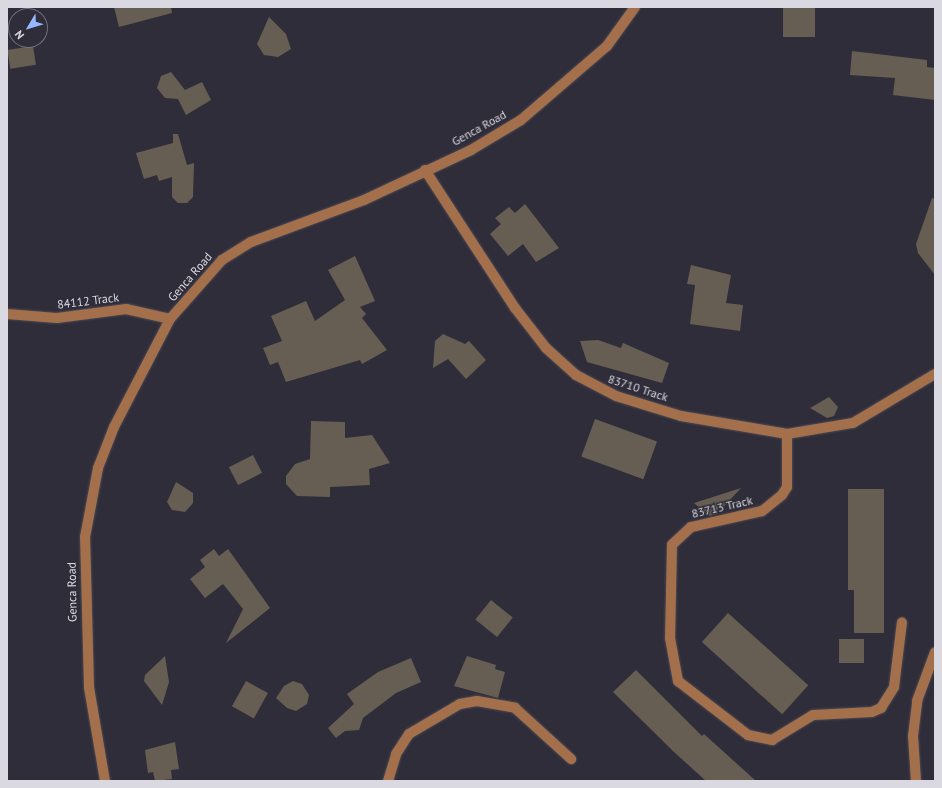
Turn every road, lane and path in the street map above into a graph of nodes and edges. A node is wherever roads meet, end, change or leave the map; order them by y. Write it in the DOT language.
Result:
graph roads {
  1 [pos="635,7"];
  2 [pos="425,170"];
  3 [pos="7,314"];
  4 [pos="170,320"];
  5 [pos="935,374"];
  6 [pos="787,434"];
  7 [pos="902,622"];
  8 [pos="935,652"];
  9 [pos="571,759"];
  10 [pos="105,781"];
  11 [pos="388,781"];
  12 [pos="916,781"];
  1 -- 2 [label="street, Genca Road"];
  2 -- 4 [label="street, Genca Road"];
  2 -- 6 [label="street, 83710 Track"];
  3 -- 4 [label="street, 84112 Track"];
  4 -- 10 [label="street, Genca Road"];
  5 -- 6 [label="street, 83710 Track"];
  6 -- 7 [label="street, 83713 Track"];
  8 -- 12 [label="street"];
  9 -- 11 [label="street"];
}
